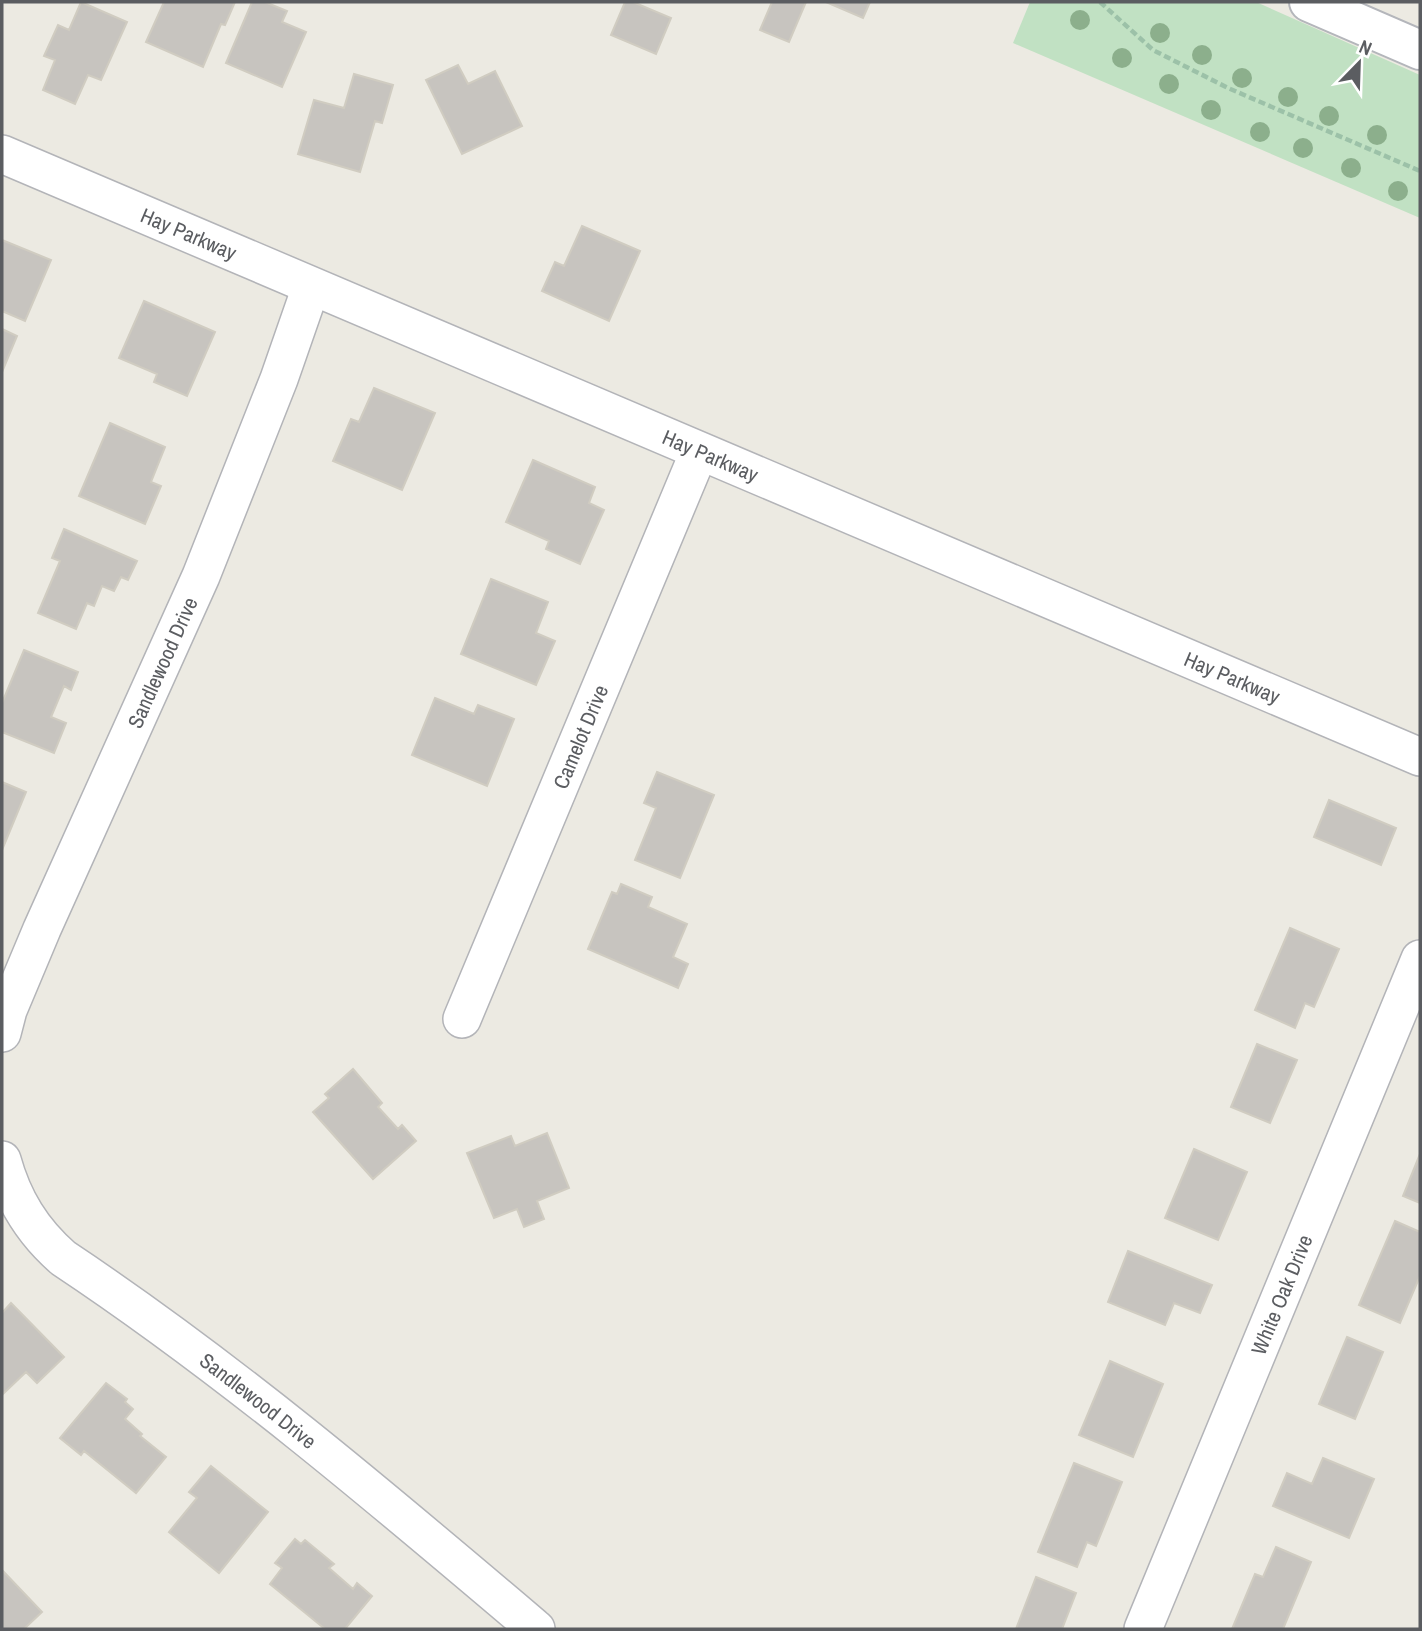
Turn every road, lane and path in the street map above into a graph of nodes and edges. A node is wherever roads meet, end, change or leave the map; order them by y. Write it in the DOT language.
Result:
graph roads {
  1 [pos="1100,2"];
  2 [pos="1309,2"];
  3 [pos="1420,50"];
  4 [pos="2,154"];
  5 [pos="1420,171"];
  6 [pos="311,286"];
  7 [pos="699,452"];
  8 [pos="1420,757"];
  9 [pos="1420,959"];
  10 [pos="462,1019"];
  11 [pos="2,1033"];
  12 [pos="2,1160"];
  13 [pos="536,1629"];
  14 [pos="1143,1629"];
  1 -- 5 [label="path"];
  2 -- 3 [label="main road"];
  4 -- 6 [label="street, Hay Parkway"];
  6 -- 7 [label="street, Hay Parkway"];
  6 -- 11 [label="street, Sandlewood Drive"];
  7 -- 8 [label="street, Hay Parkway"];
  7 -- 10 [label="street, Camelot Drive"];
  9 -- 14 [label="street, White Oak Drive"];
  12 -- 13 [label="street, Sandlewood Drive"];
}
